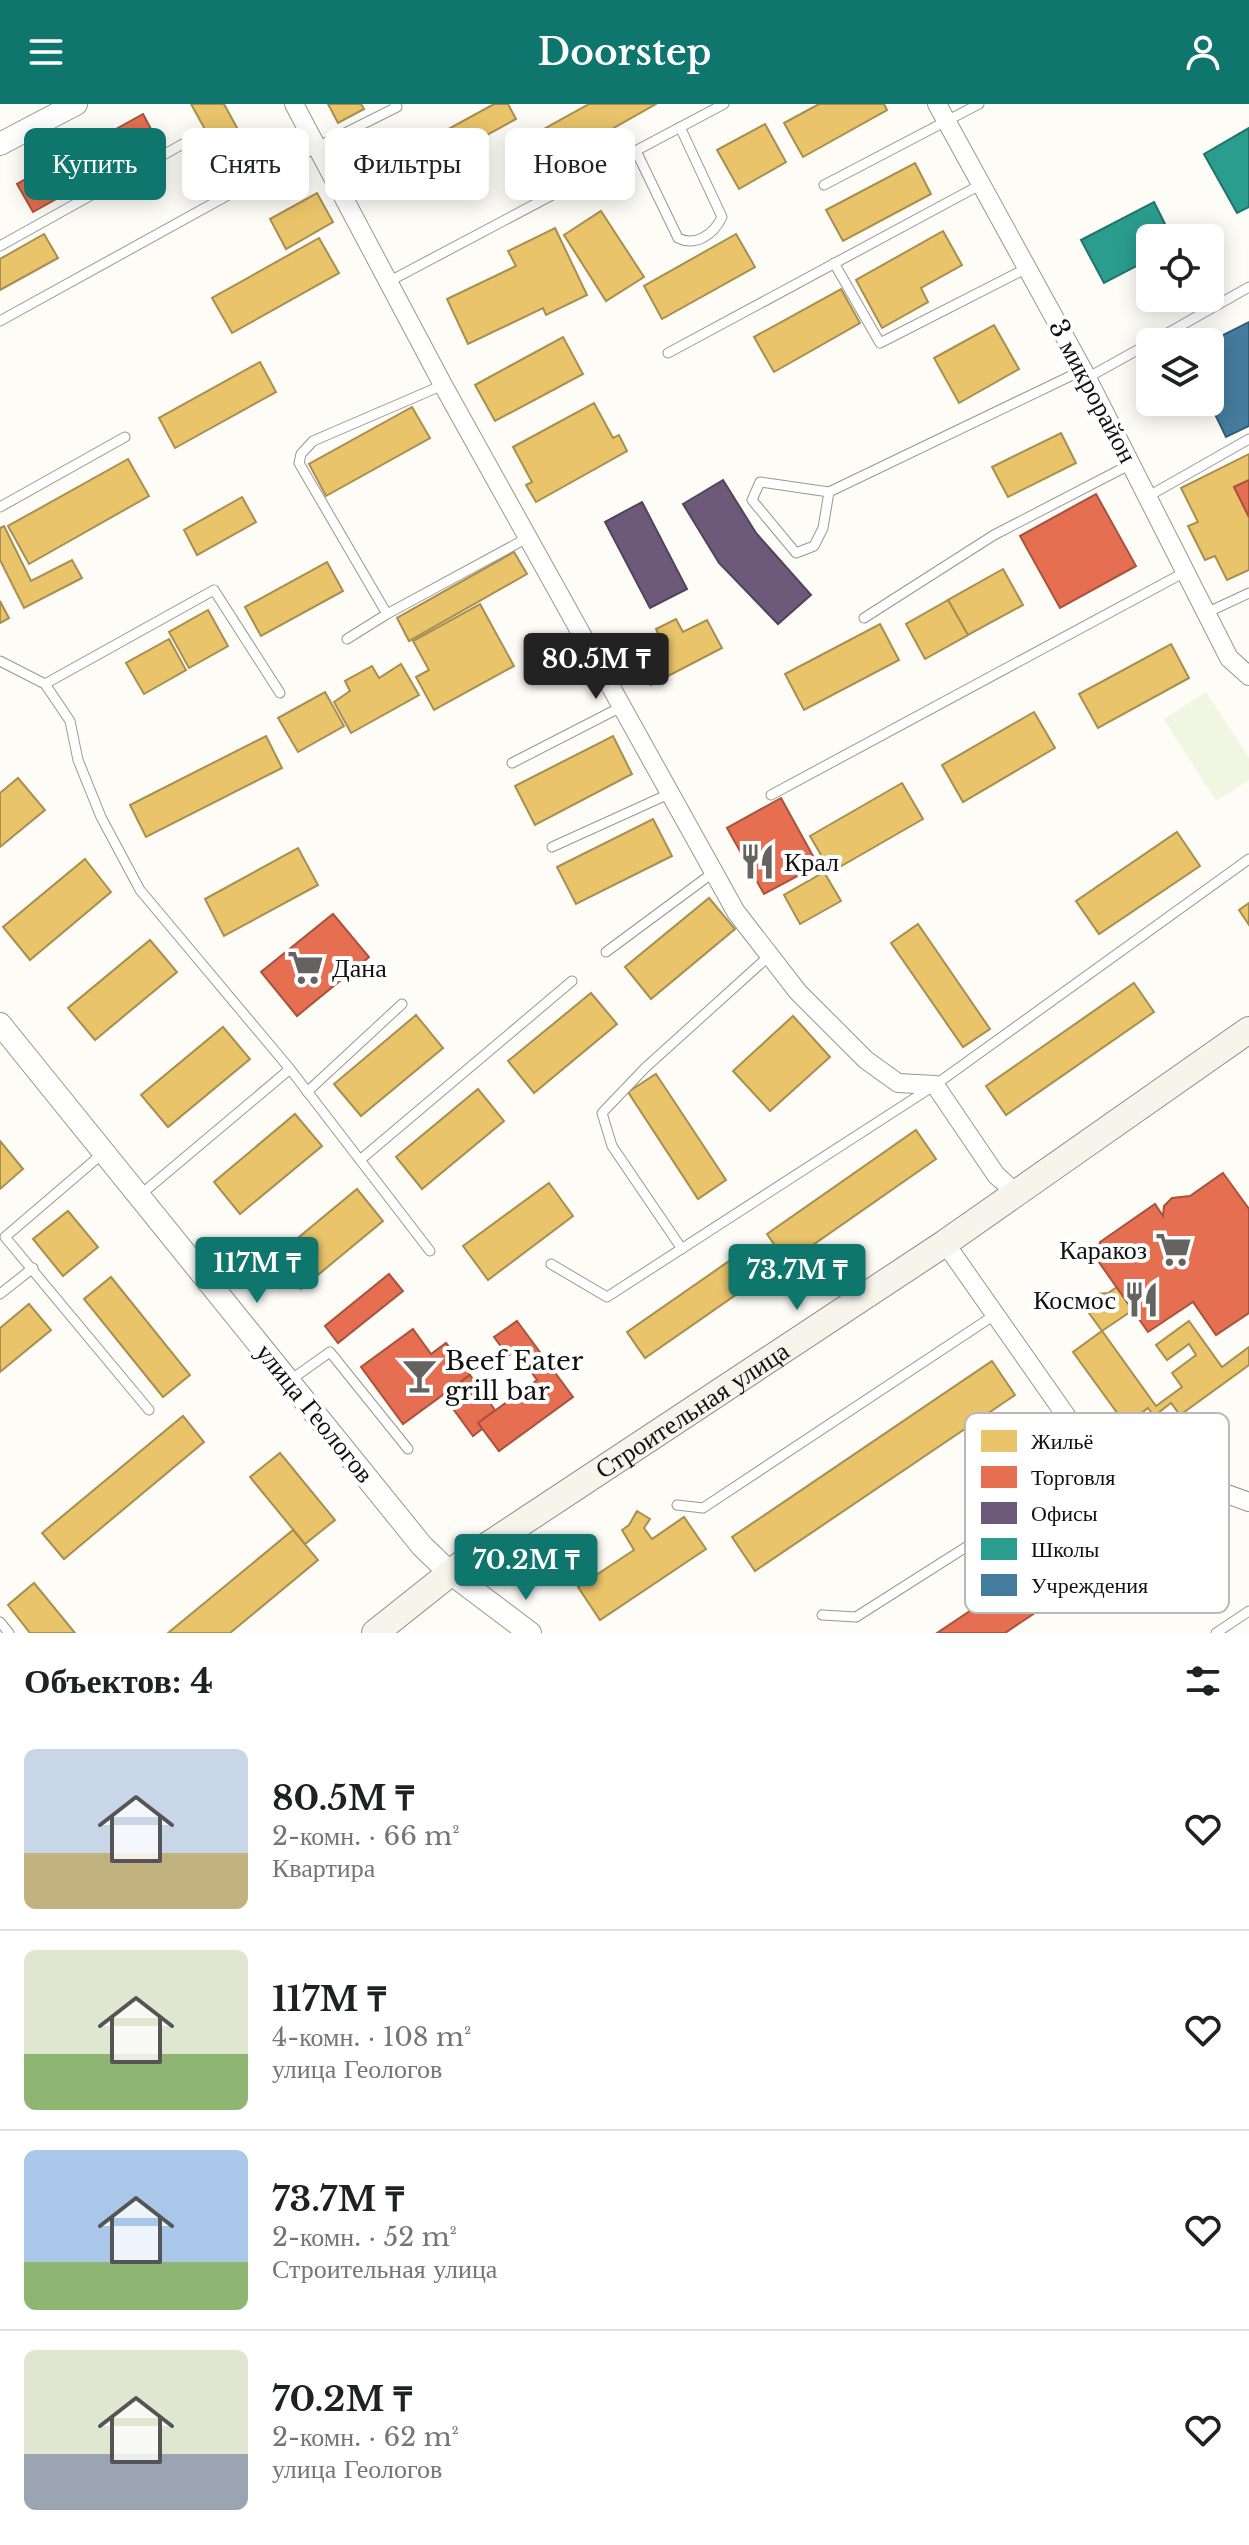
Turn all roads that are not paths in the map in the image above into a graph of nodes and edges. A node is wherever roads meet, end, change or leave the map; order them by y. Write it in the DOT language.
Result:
graph roads {
  1 [pos="76,104"];
  2 [pos="294,104"];
  3 [pos="395,104"];
  4 [pos="724,104"];
  5 [pos="979,104"];
  6 [pos="942,112"];
  7 [pos="680,127"];
  8 [pos="0,144"];
  9 [pos="182,144"];
  10 [pos="317,147"];
  11 [pos="309,151"];
  12 [pos="636,151"];
  13 [pos="824,185"];
  14 [pos="980,185"];
  15 [pos="219,200"];
  16 [pos="0,246"];
  17 [pos="834,263"];
  18 [pos="1027,268"];
  19 [pos="388,282"];
  20 [pos="1249,287"];
  21 [pos="0,321"];
  22 [pos="1176,328"];
  23 [pos="1136,349"];
  24 [pos="668,353"];
  25 [pos="1085,374"];
  26 [pos="443,385"];
  27 [pos="125,437"];
  28 [pos="1249,439"];
  29 [pos="1131,464"];
  30 [pos="829,492"];
  31 [pos="1147,497"];
  32 [pos="0,507"];
  33 [pos="529,537"];
  34 [pos="1185,572"];
  35 [pos="1249,593"];
  36 [pos="1206,613"];
  37 [pos="387,614"];
  38 [pos="864,618"];
  39 [pos="347,639"];
  40 [pos="0,661"];
  41 [pos="1249,676"];
  42 [pos="45,684"];
  43 [pos="280,693"];
  44 [pos="623,706"];
  45 [pos="512,763"];
  46 [pos="671,793"];
  47 [pos="771,795"];
  48 [pos="552,847"];
  49 [pos="1249,859"];
  50 [pos="714,872"];
  51 [pos="606,952"];
  52 [pos="770,955"];
  53 [pos="572,981"];
  54 [pos="402,1004"];
  55 [pos="0,1024"];
  56 [pos="1249,1030"];
  57 [pos="290,1069"];
  58 [pos="935,1085"];
  59 [pos="307,1092"];
  60 [pos="104,1152"];
  61 [pos="360,1160"];
  62 [pos="1017,1194"];
  63 [pos="139,1196"];
  64 [pos="3,1234"];
  65 [pos="945,1243"];
  66 [pos="682,1249"];
  67 [pos="430,1251"];
  68 [pos="551,1264"];
  69 [pos="33,1268"];
  70 [pos="0,1294"];
  71 [pos="996,1314"];
  72 [pos="289,1381"];
  73 [pos="149,1410"];
  74 [pos="1064,1413"];
  75 [pos="408,1449"];
  76 [pos="1229,1495"];
  77 [pos="1249,1502"];
  78 [pos="677,1505"];
  79 [pos="965,1548"];
  80 [pos="449,1572"];
  81 [pos="1249,1611"];
  82 [pos="822,1615"];
  83 [pos="0,1622"];
  84 [pos="9,1633"];
  85 [pos="375,1633"];
  86 [pos="530,1633"];
  87 [pos="1216,1633"];
  1 -- 8 [label="street"];
  2 -- 10 [label="street"];
  3 -- 10 [label="lane"];
  4 -- 7 [label="lane"];
  5 -- 6 [label="lane"];
  6 -- 13 [label="lane"];
  6 -- 14 [label="street, 3 микрорайон"];
  7 -- 12 [label="lane"];
  7 -- 12 [label="lane"];
  9 -- 16 [label="lane"];
  10 -- 11 [label="lane"];
  10 -- 19 [label="street"];
  12 -- 19 [label="lane"];
  14 -- 17 [label="lane"];
  14 -- 18 [label="street, 3 микрорайон"];
  15 -- 21 [label="lane"];
  17 -- 18 [label="lane"];
  17 -- 24 [label="lane"];
  18 -- 25 [label="street, 3 микрорайон"];
  19 -- 26 [label="street"];
  20 -- 22 [label="lane"];
  23 -- 25 [label="lane"];
  25 -- 29 [label="street, 3 микрорайон"];
  25 -- 30 [label="lane"];
  26 -- 33 [label="street"];
  26 -- 37 [label="lane"];
  27 -- 32 [label="lane"];
  28 -- 31 [label="lane"];
  29 -- 31 [label="street, 3 микрорайон"];
  29 -- 38 [label="lane"];
  30 -- 30 [label="lane"];
  31 -- 34 [label="street, 3 микрорайон"];
  33 -- 37 [label="lane"];
  33 -- 44 [label="street"];
  34 -- 36 [label="street, 3 микрорайон"];
  34 -- 47 [label="lane"];
  35 -- 36 [label="lane"];
  36 -- 41 [label="street, 3 микрорайон"];
  37 -- 39 [label="lane"];
  40 -- 42 [label="lane"];
  42 -- 43 [label="lane"];
  42 -- 57 [label="lane"];
  44 -- 45 [label="lane"];
  44 -- 46 [label="street"];
  46 -- 48 [label="lane"];
  46 -- 50 [label="street"];
  49 -- 58 [label="lane"];
  50 -- 51 [label="lane"];
  50 -- 52 [label="street"];
  52 -- 58 [label="street"];
  52 -- 66 [label="lane"];
  53 -- 61 [label="lane"];
  54 -- 59 [label="lane"];
  55 -- 60 [label="street, улица Геологов"];
  56 -- 62 [label="main road, Строительная улица"];
  57 -- 59 [label="lane"];
  57 -- 63 [label="lane"];
  58 -- 62 [label="street"];
  58 -- 66 [label="lane"];
  59 -- 61 [label="lane"];
  60 -- 63 [label="street, улица Геологов"];
  60 -- 64 [label="lane"];
  61 -- 67 [label="lane"];
  62 -- 65 [label="main road, Строительная улица"];
  63 -- 72 [label="street, улица Геологов"];
  64 -- 69 [label="lane"];
  65 -- 71 [label="street"];
  65 -- 80 [label="main road, Строительная улица"];
  66 -- 68 [label="lane"];
  69 -- 70 [label="lane"];
  69 -- 73 [label="lane"];
  71 -- 74 [label="street"];
  71 -- 78 [label="lane"];
  72 -- 75 [label="lane"];
  72 -- 80 [label="street, улица Геологов"];
  76 -- 77 [label="street"];
  79 -- 82 [label="lane"];
  80 -- 85 [label="main road, Строительная улица"];
  80 -- 86 [label="street, улица Геологов"];
  81 -- 87 [label="lane"];
  83 -- 84 [label="lane"];
}
